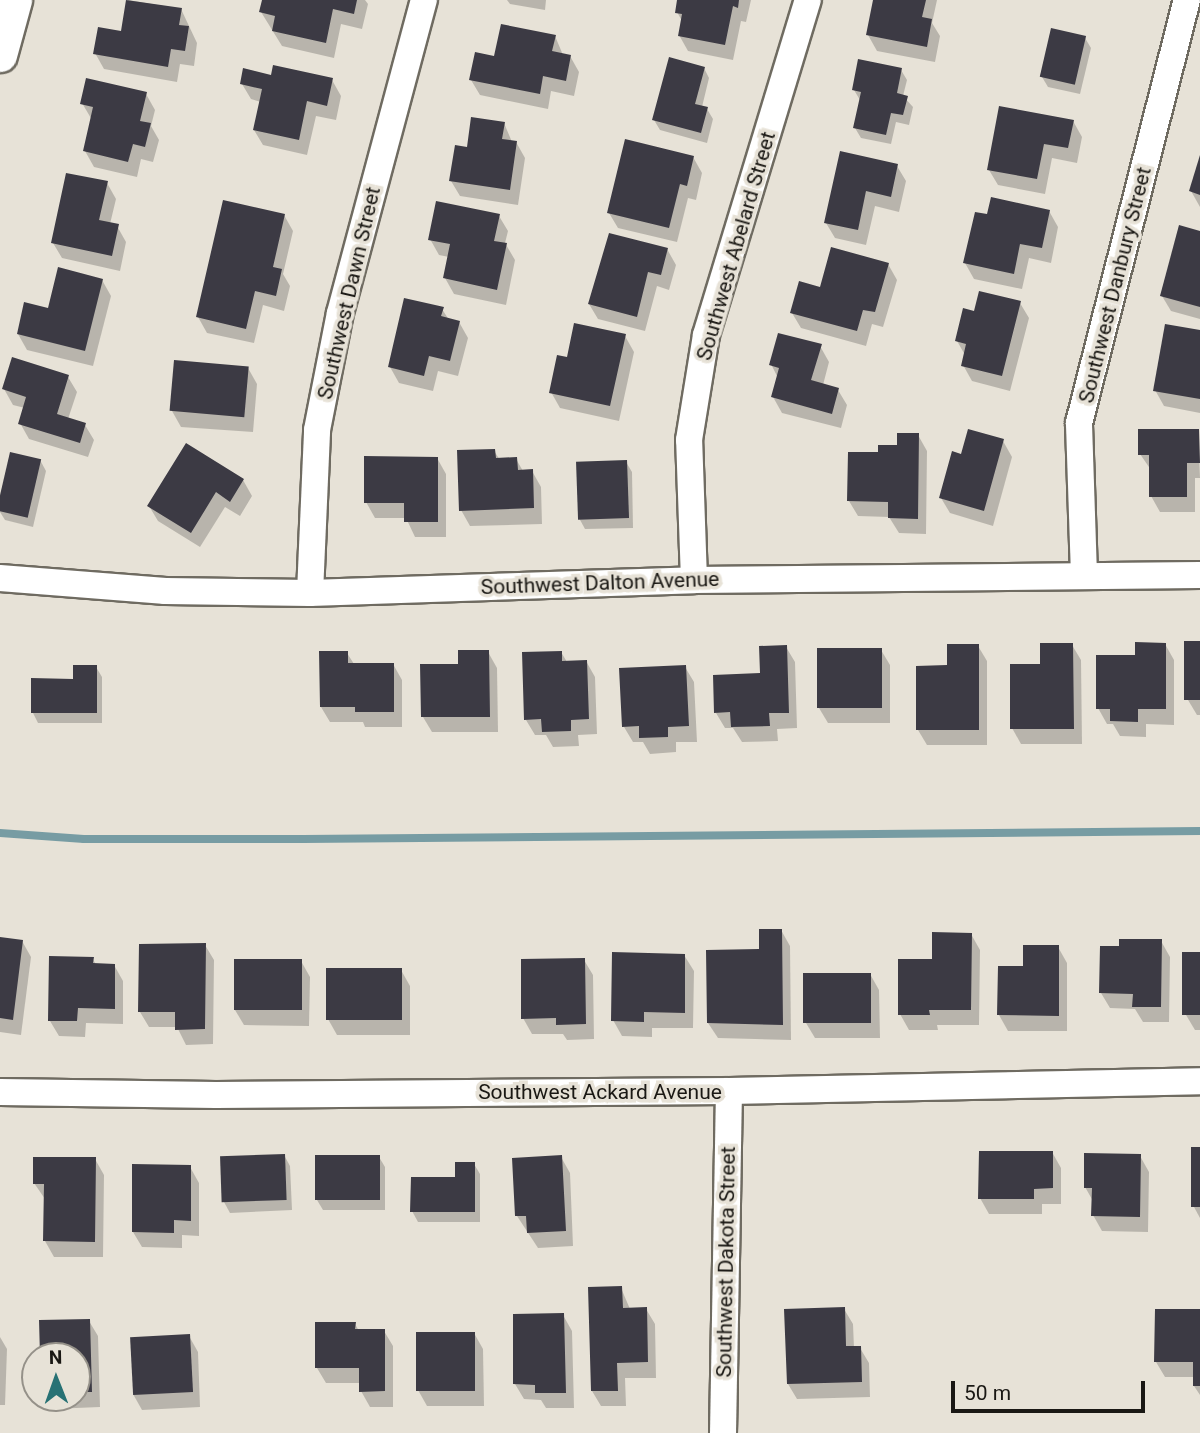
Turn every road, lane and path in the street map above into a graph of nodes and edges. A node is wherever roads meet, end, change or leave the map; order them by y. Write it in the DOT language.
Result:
graph roads {
  1 [pos="15,0"];
  2 [pos="424,0"];
  3 [pos="808,0"];
  4 [pos="1187,0"];
  5 [pos="0,55"];
  6 [pos="1084,575"];
  7 [pos="1200,575"];
  8 [pos="0,579"];
  9 [pos="694,580"];
  10 [pos="310,593"];
  11 [pos="1200,1081"];
  12 [pos="729,1091"];
  13 [pos="0,1092"];
  14 [pos="723,1433"];
  1 -- 5 [label="street"];
  2 -- 10 [label="street, Southwest Dawn Street"];
  3 -- 9 [label="street, Southwest Abelard Street"];
  4 -- 6 [label="street, Southwest Danbury Street"];
  6 -- 7 [label="street, Southwest Dalton Avenue"];
  6 -- 9 [label="street, Southwest Dalton Avenue"];
  8 -- 10 [label="street, Southwest Dalton Avenue"];
  9 -- 10 [label="street, Southwest Dalton Avenue"];
  11 -- 12 [label="street, Southwest Ackard Avenue"];
  12 -- 13 [label="street, Southwest Ackard Avenue"];
  12 -- 14 [label="street, Southwest Dakota Street"];
}
